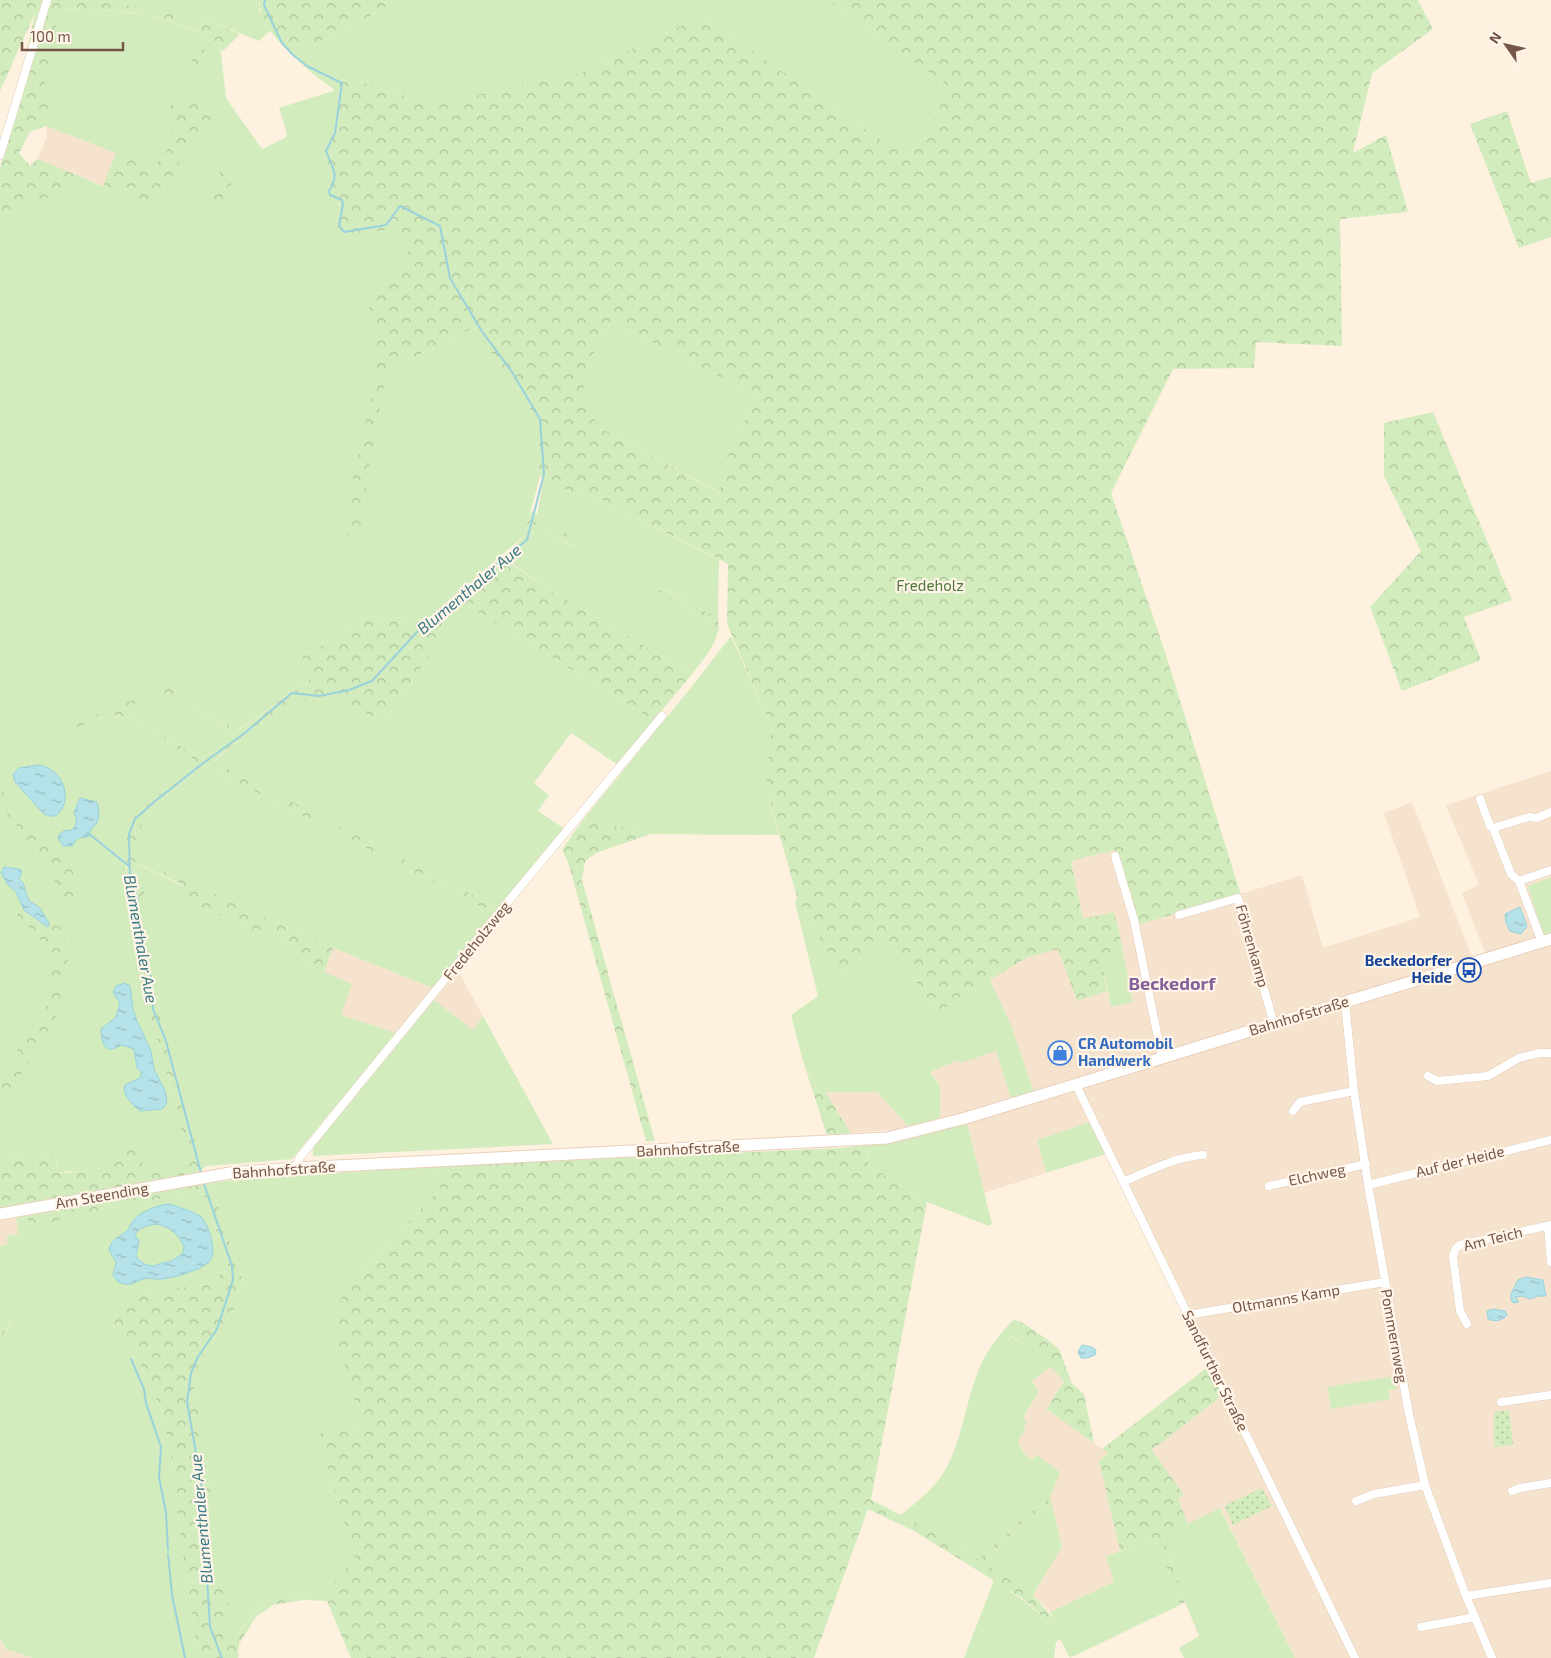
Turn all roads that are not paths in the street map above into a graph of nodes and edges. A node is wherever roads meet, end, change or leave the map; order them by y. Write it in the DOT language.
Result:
graph roads {
  1 [pos="47,0"];
  2 [pos="0,155"];
  3 [pos="662,716"];
  4 [pos="1480,799"];
  5 [pos="1551,812"];
  6 [pos="1493,828"];
  7 [pos="1115,856"];
  8 [pos="1551,870"];
  9 [pos="1519,881"];
  10 [pos="1179,915"];
  11 [pos="1546,941"];
  12 [pos="1344,1003"];
  13 [pos="1274,1024"];
  14 [pos="1551,1053"];
  15 [pos="1162,1058"];
  16 [pos="1428,1076"];
  17 [pos="1076,1085"];
  18 [pos="1354,1091"];
  19 [pos="1293,1111"];
  20 [pos="1551,1140"];
  21 [pos="1203,1155"];
  22 [pos="1366,1164"];
  23 [pos="296,1168"];
  24 [pos="204,1177"];
  25 [pos="1123,1182"];
  26 [pos="1368,1185"];
  27 [pos="1269,1186"];
  28 [pos="0,1214"];
  29 [pos="1550,1225"];
  30 [pos="1551,1262"];
  31 [pos="1384,1282"];
  32 [pos="1188,1315"];
  33 [pos="1467,1324"];
  34 [pos="1551,1395"];
  35 [pos="1501,1402"];
  36 [pos="1551,1483"];
  37 [pos="1425,1485"];
  38 [pos="1512,1491"];
  39 [pos="1356,1501"];
  40 [pos="1551,1583"];
  41 [pos="1466,1596"];
  42 [pos="1475,1617"];
  43 [pos="1421,1627"];
  44 [pos="1355,1658"];
  45 [pos="1492,1658"];
  1 -- 2 [label="street"];
  3 -- 23 [label="street, Fredeholzweg"];
  4 -- 6 [label="street"];
  5 -- 6 [label="street"];
  6 -- 9 [label="street"];
  7 -- 15 [label="street"];
  8 -- 9 [label="street"];
  9 -- 11 [label="street"];
  10 -- 13 [label="street, Föhrenkamp"];
  11 -- 12 [label="street, Bahnhofstraße"];
  12 -- 13 [label="street, Bahnhofstraße"];
  12 -- 18 [label="street, Pommernweg"];
  13 -- 15 [label="street, Bahnhofstraße"];
  14 -- 16 [label="street"];
  15 -- 17 [label="street, Bahnhofstraße"];
  17 -- 23 [label="street, Bahnhofstraße"];
  17 -- 25 [label="street, Sandfurther Straße"];
  18 -- 19 [label="street"];
  18 -- 22 [label="street, Pommernweg"];
  20 -- 26 [label="street, Auf der Heide"];
  21 -- 25 [label="street"];
  22 -- 26 [label="street, Pommernweg"];
  22 -- 27 [label="street, Elchweg"];
  23 -- 24 [label="street, Bahnhofstraße"];
  24 -- 28 [label="street, Am Steending"];
  25 -- 32 [label="street, Sandfurther Straße"];
  26 -- 31 [label="street, Pommernweg"];
  29 -- 30 [label="street, Am Teich"];
  29 -- 33 [label="street, Am Teich"];
  31 -- 32 [label="street, Oltmanns Kamp"];
  31 -- 37 [label="street, Pommernweg"];
  32 -- 44 [label="street, Sandfurther Straße"];
  34 -- 35 [label="street"];
  36 -- 38 [label="street"];
  37 -- 39 [label="street"];
  37 -- 41 [label="street, Pommernweg"];
  40 -- 41 [label="street"];
  41 -- 42 [label="street, Pommernweg"];
  42 -- 43 [label="street"];
  42 -- 45 [label="street, Pommernweg"];
}
